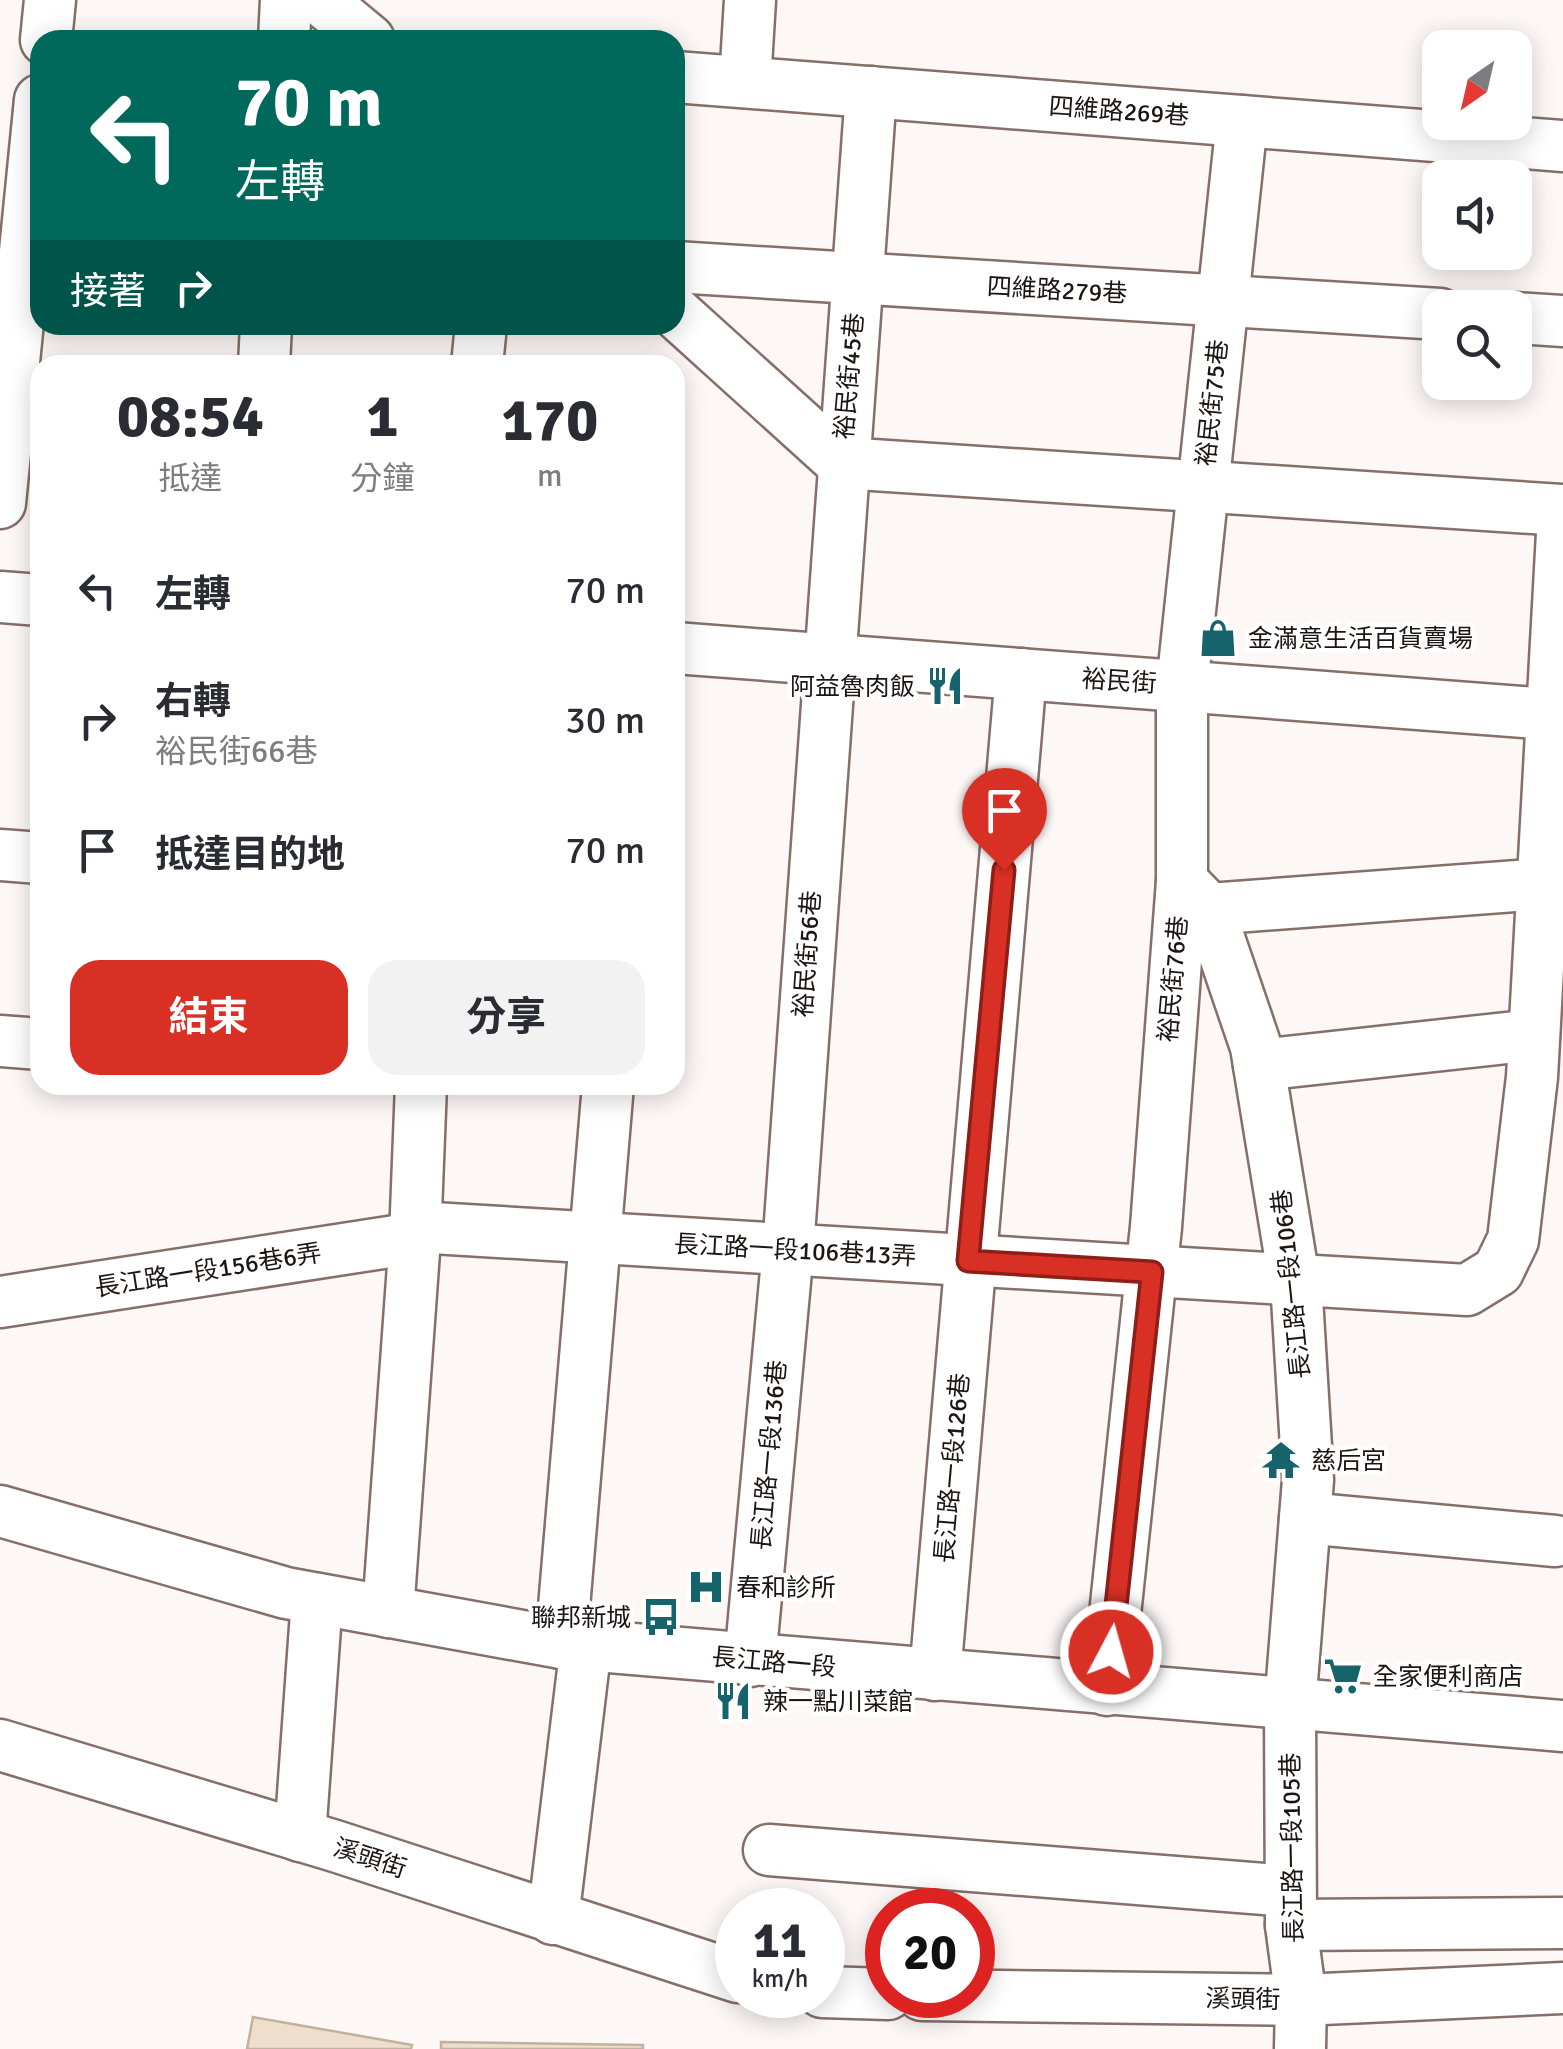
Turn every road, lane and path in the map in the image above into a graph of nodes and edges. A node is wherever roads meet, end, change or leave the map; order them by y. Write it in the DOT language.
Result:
graph roads {
  1 [pos="50,0"];
  2 [pos="286,0"];
  3 [pos="321,0"];
  4 [pos="750,0"];
  5 [pos="47,30"];
  6 [pos="284,30"];
  7 [pos="357,30"];
  8 [pos="685,78"];
  9 [pos="744,82"];
  10 [pos="871,92"];
  11 [pos="1242,121"];
  12 [pos="1563,146"];
  13 [pos="30,168"];
  14 [pos="685,268"];
  15 [pos="856,278"];
  16 [pos="1222,300"];
  17 [pos="9,312"];
  18 [pos="1422,313"];
  19 [pos="1532,319"];
  20 [pos="685,321"];
  21 [pos="1563,321"];
  22 [pos="26,373"];
  23 [pos="842,463"];
  24 [pos="1203,487"];
  25 [pos="0,503"];
  26 [pos="1563,512"];
  27 [pos="0,598"];
  28 [pos="30,600"];
  29 [pos="685,649"];
  30 [pos="827,659"];
  31 [pos="1021,674"];
  32 [pos="1182,686"];
  33 [pos="1557,714"];
  34 [pos="0,854"];
  35 [pos="30,857"];
  36 [pos="1196,895"];
  37 [pos="1549,902"];
  38 [pos="0,1041"];
  39 [pos="30,1043"];
  40 [pos="1543,1064"];
  41 [pos="1259,1065"];
  42 [pos="421,1095"];
  43 [pos="607,1095"];
  44 [pos="416,1232"];
  45 [pos="596,1240"];
  46 [pos="788,1249"];
  47 [pos="968,1261"];
  48 [pos="1152,1272"];
  49 [pos="1295,1282"];
  50 [pos="0,1302"];
  51 [pos="0,1511"];
  52 [pos="1304,1518"];
  53 [pos="1554,1542"];
  54 [pos="317,1599"];
  55 [pos="388,1612"];
  56 [pos="573,1644"];
  57 [pos="750,1660"];
  58 [pos="935,1675"];
  59 [pos="1106,1690"];
  60 [pos="1290,1706"];
  61 [pos="1563,1726"];
  62 [pos="0,1745"];
  63 [pos="300,1836"];
  64 [pos="769,1850"];
  65 [pos="1290,1908"];
  66 [pos="553,1919"];
  67 [pos="1563,1923"];
  68 [pos="715,1970"];
  69 [pos="1563,1988"];
  70 [pos="995,1996"];
  71 [pos="1301,2000"];
  72 [pos="1300,2049"];
  1 -- 5 [label="street"];
  2 -- 6 [label="street"];
  3 -- 7 [label="street"];
  4 -- 9 [label="street"];
  8 -- 9 [label="street, 四維路269巷"];
  9 -- 10 [label="street, 四維路269巷"];
  10 -- 11 [label="street, 四維路269巷"];
  10 -- 15 [label="street, 裕民街45巷"];
  11 -- 12 [label="street, 四維路269巷"];
  11 -- 16 [label="street, 裕民街75巷"];
  13 -- 17 [label="street"];
  14 -- 15 [label="street, 四維路279巷"];
  15 -- 16 [label="street, 四維路279巷"];
  15 -- 23 [label="street, 裕民街45巷"];
  16 -- 18 [label="street, 四維路279巷"];
  16 -- 24 [label="street, 裕民街75巷"];
  17 -- 22 [label="street"];
  19 -- 21 [label="street"];
  20 -- 23 [label="street"];
  22 -- 25 [label="street"];
  23 -- 24 [label="street"];
  23 -- 30 [label="street, 裕民街45巷"];
  24 -- 26 [label="street"];
  24 -- 32 [label="street, 裕民街75巷"];
  26 -- 33 [label="street, 長江路一段106巷13弄"];
  27 -- 28 [label="street"];
  29 -- 30 [label="street, 裕民街"];
  30 -- 31 [label="street, 裕民街"];
  30 -- 46 [label="street, 裕民街56巷"];
  31 -- 32 [label="street, 裕民街"];
  31 -- 47 [label="street, 長江路一段126巷"];
  32 -- 33 [label="street, 裕民街"];
  32 -- 36 [label="street, 裕民街76巷"];
  33 -- 37 [label="street, 長江路一段106巷13弄"];
  34 -- 35 [label="street"];
  36 -- 37 [label="street"];
  36 -- 41 [label="street, 長江路一段106巷"];
  36 -- 48 [label="street, 裕民街76巷"];
  37 -- 40 [label="street, 長江路一段106巷13弄"];
  38 -- 39 [label="street"];
  40 -- 41 [label="street"];
  40 -- 49 [label="street, 長江路一段106巷13弄"];
  41 -- 49 [label="street, 長江路一段106巷"];
  42 -- 44 [label="street"];
  43 -- 45 [label="street"];
  44 -- 45 [label="street, 長江路一段106巷13弄"];
  44 -- 50 [label="street, 長江路一段156巷6弄"];
  44 -- 55 [label="street"];
  45 -- 46 [label="street, 長江路一段106巷13弄"];
  45 -- 56 [label="street"];
  46 -- 47 [label="street, 長江路一段106巷13弄"];
  46 -- 57 [label="street, 長江路一段136巷"];
  47 -- 48 [label="street, 長江路一段106巷13弄"];
  47 -- 58 [label="street, 長江路一段126巷"];
  48 -- 49 [label="street, 長江路一段106巷13弄"];
  48 -- 59 [label="street, 裕民街76巷"];
  49 -- 52 [label="street, 長江路一段106巷"];
  51 -- 54 [label="street, 長江路一段"];
  52 -- 53 [label="street"];
  52 -- 60 [label="street, 長江路一段106巷"];
  54 -- 55 [label="street, 長江路一段"];
  54 -- 63 [label="street"];
  55 -- 56 [label="street, 長江路一段"];
  56 -- 57 [label="street, 長江路一段"];
  56 -- 66 [label="street"];
  57 -- 58 [label="street, 長江路一段"];
  58 -- 59 [label="street, 長江路一段"];
  59 -- 60 [label="street, 長江路一段"];
  60 -- 61 [label="street, 長江路一段"];
  60 -- 65 [label="street, 長江路一段105巷"];
  62 -- 63 [label="street, 溪頭街"];
  63 -- 66 [label="street, 溪頭街"];
  64 -- 65 [label="street"];
  65 -- 67 [label="street"];
  65 -- 71 [label="street, 長江路一段105巷"];
  66 -- 68 [label="street, 溪頭街"];
  69 -- 71 [label="street, 溪頭街"];
  70 -- 71 [label="street, 溪頭街"];
  71 -- 72 [label="street, 長江路一段105巷"];
}
